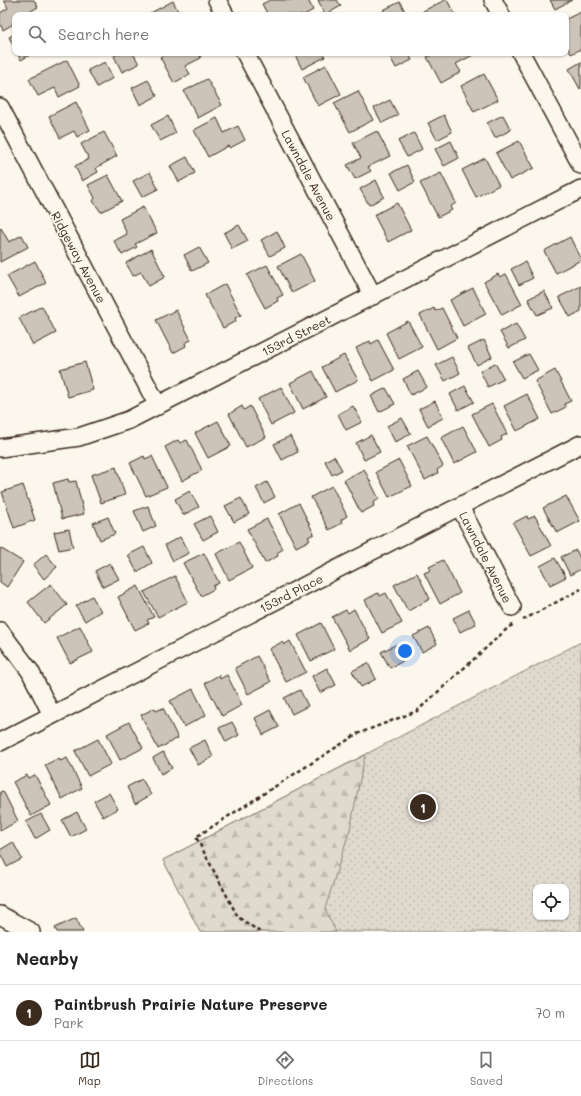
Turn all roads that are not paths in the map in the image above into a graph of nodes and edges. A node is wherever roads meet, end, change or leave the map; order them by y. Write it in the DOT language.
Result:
graph roads {
  1 [pos="217,0"];
  2 [pos="493,0"];
  3 [pos="223,12"];
  4 [pos="499,12"];
  5 [pos="247,56"];
  6 [pos="523,56"];
  7 [pos="0,107"];
  8 [pos="581,165"];
  9 [pos="581,190"];
  10 [pos="373,296"];
  11 [pos="158,406"];
  12 [pos="581,444"];
  13 [pos="0,448"];
  14 [pos="460,507"];
  15 [pos="512,607"];
  16 [pos="0,631"];
  17 [pos="52,715"];
  18 [pos="0,742"];
  19 [pos="0,915"];
  20 [pos="31,932"];
  1 -- 3 [label="street"];
  2 -- 4 [label="street"];
  5 -- 10 [label="street, Lawndale Avenue"];
  6 -- 8 [label="street"];
  7 -- 11 [label="street, Ridgeway Avenue"];
  9 -- 10 [label="street, 153rd Street"];
  10 -- 11 [label="street, 153rd Street"];
  11 -- 13 [label="street, 153rd Street"];
  12 -- 14 [label="street, 153rd Place"];
  14 -- 15 [label="street, Lawndale Avenue"];
  14 -- 17 [label="street, 153rd Place"];
  16 -- 17 [label="street"];
  17 -- 18 [label="street, 153rd Place"];
  19 -- 20 [label="street"];
}
